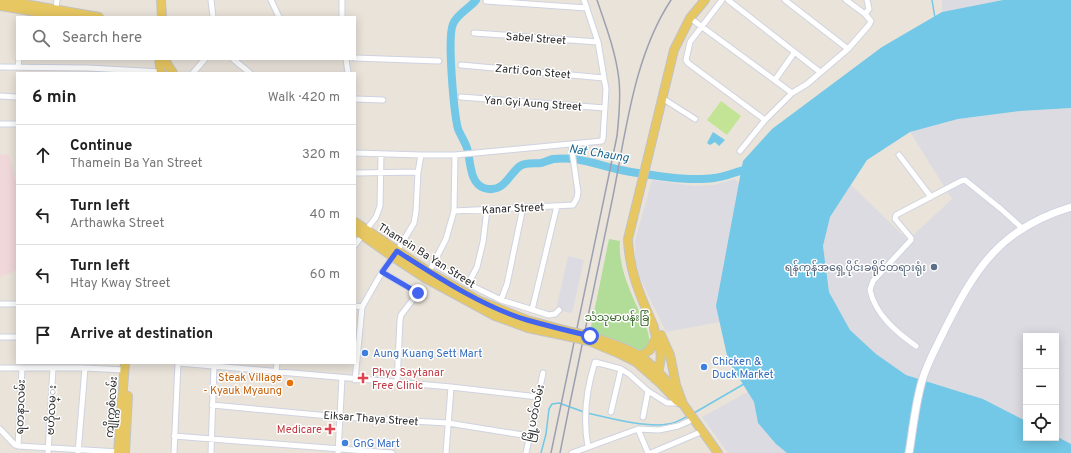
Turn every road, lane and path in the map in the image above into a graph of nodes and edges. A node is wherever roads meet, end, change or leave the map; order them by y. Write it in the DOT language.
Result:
graph roads {
  1 [pos="2,0"];
  2 [pos="57,0"];
  3 [pos="157,0"];
  4 [pos="161,0"];
  5 [pos="211,0"];
  6 [pos="271,0"];
  7 [pos="342,0"];
  8 [pos="584,0"];
  9 [pos="705,0"];
  10 [pos="722,0"];
  11 [pos="728,0"];
  12 [pos="785,0"];
  13 [pos="846,0"];
  14 [pos="867,0"];
  15 [pos="486,1"];
  16 [pos="0,6"];
  17 [pos="587,8"];
  18 [pos="25,10"];
  19 [pos="61,13"];
  20 [pos="865,14"];
  21 [pos="90,16"];
  22 [pos="158,16"];
  23 [pos="162,16"];
  24 [pos="213,16"];
  25 [pos="279,16"];
  26 [pos="342,16"];
  27 [pos="690,18"];
  28 [pos="702,26"];
  29 [pos="474,33"];
  30 [pos="598,42"];
  31 [pos="848,49"];
  32 [pos="794,53"];
  33 [pos="356,58"];
  34 [pos="19,60"];
  35 [pos="161,60"];
  36 [pos="204,60"];
  37 [pos="234,60"];
  38 [pos="346,60"];
  39 [pos="439,62"];
  40 [pos="461,65"];
  41 [pos="18,66"];
  42 [pos="0,67"];
  43 [pos="150,72"];
  44 [pos="165,72"];
  45 [pos="194,72"];
  46 [pos="249,72"];
  47 [pos="348,72"];
  48 [pos="820,72"];
  49 [pos="604,78"];
  50 [pos="775,80"];
  51 [pos="792,93"];
  52 [pos="0,96"];
  53 [pos="16,97"];
  54 [pos="461,97"];
  55 [pos="662,98"];
  56 [pos="356,99"];
  57 [pos="383,100"];
  58 [pos="605,108"];
  59 [pos="695,119"];
  60 [pos="766,120"];
  61 [pos="0,124"];
  62 [pos="16,124"];
  63 [pos="571,144"];
  64 [pos="740,152"];
  65 [pos="356,153"];
  66 [pos="381,154"];
  67 [pos="421,155"];
  68 [pos="455,155"];
  69 [pos="899,155"];
  70 [pos="381,172"];
  71 [pos="418,172"];
  72 [pos="356,173"];
  73 [pos="931,197"];
  74 [pos="558,206"];
  75 [pos="523,207"];
  76 [pos="1071,207"];
  77 [pos="487,209"];
  78 [pos="454,211"];
  79 [pos="356,223"];
  80 [pos="1022,228"];
  81 [pos="356,230"];
  82 [pos="364,233"];
  83 [pos="356,244"];
  84 [pos="395,254"];
  85 [pos="433,263"];
  86 [pos="382,272"];
  87 [pos="429,272"];
  88 [pos="468,284"];
  89 [pos="500,300"];
  90 [pos="0,304"];
  91 [pos="16,304"];
  92 [pos="356,306"];
  93 [pos="362,307"];
  94 [pos="532,310"];
  95 [pos="559,310"];
  96 [pos="654,326"];
  97 [pos="571,334"];
  98 [pos="0,337"];
  99 [pos="16,337"];
  100 [pos="656,337"];
  101 [pos="356,340"];
  102 [pos="916,346"];
  103 [pos="666,347"];
  104 [pos="621,350"];
  105 [pos="640,356"];
  106 [pos="179,364"];
  107 [pos="191,364"];
  108 [pos="277,364"];
  109 [pos="355,364"];
  110 [pos="126,365"];
  111 [pos="214,366"];
  112 [pos="0,368"];
  113 [pos="22,368"];
  114 [pos="53,368"];
  115 [pos="85,368"];
  116 [pos="621,369"];
  117 [pos="276,372"];
  118 [pos="543,373"];
  119 [pos="342,378"];
  120 [pos="659,378"];
  121 [pos="355,380"];
  122 [pos="397,383"];
  123 [pos="451,388"];
  124 [pos="648,391"];
  125 [pos="538,397"];
  126 [pos="681,400"];
  127 [pos="212,405"];
  128 [pos="611,412"];
  129 [pos="340,416"];
  130 [pos="643,417"];
  131 [pos="694,419"];
  132 [pos="448,423"];
  133 [pos="0,429"];
  134 [pos="638,429"];
  135 [pos="702,431"];
  136 [pos="174,436"];
  137 [pos="529,436"];
  138 [pos="211,440"];
  139 [pos="18,446"];
  140 [pos="588,447"];
  141 [pos="48,450"];
  142 [pos="338,451"];
  143 [pos="78,452"];
  144 [pos="121,452"];
  145 [pos="174,453"];
  146 [pos="211,453"];
  147 [pos="392,453"];
  148 [pos="446,453"];
  149 [pos="526,453"];
  150 [pos="572,453"];
  151 [pos="648,453"];
  152 [pos="651,453"];
  153 [pos="718,453"];
  154 [pos="909,453"];
  1 -- 18 [label="main road"];
  2 -- 19 [label="street"];
  3 -- 22 [label="main road"];
  4 -- 23 [label="main road"];
  5 -- 24 [label="street"];
  6 -- 25 [label="street"];
  7 -- 26 [label="street"];
  8 -- 17 [label="street"];
  9 -- 27 [label="main road"];
  10 -- 28 [label="street"];
  11 -- 32 [label="street"];
  12 -- 31 [label="street"];
  13 -- 20 [label="street"];
  14 -- 20 [label="street"];
  15 -- 17 [label="street"];
  16 -- 18 [label="main road"];
  17 -- 30 [label="street"];
  18 -- 19 [label="main road"];
  19 -- 21 [label="main road"];
  20 -- 31 [label="street"];
  27 -- 28 [label="street"];
  27 -- 55 [label="main road"];
  28 -- 50 [label="street"];
  28 -- 60 [label="street"];
  29 -- 30 [label="street, Sabel Street"];
  30 -- 49 [label="street"];
  31 -- 48 [label="street"];
  32 -- 48 [label="street"];
  32 -- 50 [label="street"];
  33 -- 39 [label="street"];
  34 -- 41 [label="street"];
  35 -- 44 [label="main road"];
  36 -- 45 [label="street"];
  37 -- 46 [label="street"];
  38 -- 47 [label="street"];
  40 -- 49 [label="street, Zarti Gon Steet"];
  41 -- 42 [label="street"];
  41 -- 43 [label="street"];
  48 -- 51 [label="street"];
  49 -- 58 [label="street"];
  50 -- 51 [label="street"];
  51 -- 60 [label="street"];
  52 -- 53 [label="street"];
  54 -- 58 [label="street, Yan Gyi Aung Street"];
  55 -- 59 [label="street"];
  55 -- 96 [label="main road"];
  56 -- 57 [label="street"];
  58 -- 63 [label="street"];
  60 -- 64 [label="street"];
  61 -- 62 [label="street"];
  63 -- 68 [label="street"];
  63 -- 74 [label="street, Kanar Street"];
  65 -- 66 [label="street"];
  66 -- 67 [label="street"];
  66 -- 70 [label="street"];
  67 -- 68 [label="street"];
  67 -- 71 [label="street"];
  68 -- 78 [label="street"];
  69 -- 73 [label="street"];
  70 -- 71 [label="street"];
  70 -- 72 [label="street"];
  70 -- 82 [label="street"];
  71 -- 84 [label="street"];
  73 -- 80 [label="street"];
  73 -- 102 [label="street"];
  74 -- 75 [label="street, Kanar Street"];
  74 -- 94 [label="street"];
  75 -- 77 [label="street, Kanar Street"];
  75 -- 89 [label="street"];
  76 -- 80 [label="street"];
  77 -- 78 [label="street, Kanar Street"];
  77 -- 88 [label="street"];
  78 -- 85 [label="street"];
  79 -- 82 [label="main road, Thamein Ba Yan Street"];
  80 -- 154 [label="street"];
  81 -- 82 [label="main road"];
  82 -- 83 [label="street"];
  82 -- 84 [label="main road"];
  84 -- 86 [label="street"];
  84 -- 87 [label="main road, Thamein Ba Yan Street"];
  84 -- 97 [label="main road"];
  85 -- 87 [label="street"];
  85 -- 88 [label="street"];
  86 -- 93 [label="street"];
  86 -- 122 [label="street"];
  87 -- 97 [label="main road, Thamein Ba Yan Street"];
  88 -- 89 [label="street"];
  89 -- 94 [label="street"];
  90 -- 91 [label="street"];
  92 -- 93 [label="street"];
  93 -- 101 [label="street"];
  94 -- 95 [label="street"];
  96 -- 100 [label="main road"];
  96 -- 103 [label="main road"];
  97 -- 104 [label="main road, bridge"];
  98 -- 99 [label="street"];
  100 -- 105 [label="main road"];
  100 -- 120 [label="main road"];
  103 -- 120 [label="main road"];
  103 -- 126 [label="main road"];
  104 -- 105 [label="main road"];
  104 -- 120 [label="main road"];
  105 -- 120 [label="main road"];
  106 -- 136 [label="street"];
  107 -- 111 [label="street"];
  108 -- 117 [label="street"];
  109 -- 121 [label="street"];
  110 -- 115 [label="street"];
  110 -- 144 [label="main road, ကျိုက္ကစံလမ်း"];
  111 -- 117 [label="street"];
  111 -- 127 [label="street"];
  112 -- 113 [label="street"];
  113 -- 114 [label="street"];
  113 -- 139 [label="street, ရတနာလမ်း"];
  114 -- 115 [label="street"];
  114 -- 141 [label="street, ဗဟိုလမ္း"];
  115 -- 143 [label="street"];
  116 -- 124 [label="street"];
  116 -- 128 [label="street"];
  116 -- 140 [label="street"];
  117 -- 119 [label="street"];
  118 -- 125 [label="street, မြို့ပတ်လမ်း"];
  119 -- 121 [label="street"];
  119 -- 129 [label="street"];
  120 -- 126 [label="main road"];
  121 -- 122 [label="street"];
  122 -- 123 [label="street"];
  123 -- 125 [label="street"];
  123 -- 132 [label="street"];
  124 -- 126 [label="street"];
  124 -- 130 [label="street"];
  125 -- 137 [label="street, မြို့ပတ်လမ်း"];
  126 -- 131 [label="main road"];
  127 -- 129 [label="street, Eiksar Thaya Street"];
  127 -- 138 [label="street"];
  129 -- 132 [label="street, Eiksar Thaya Street"];
  129 -- 142 [label="street"];
  131 -- 134 [label="street"];
  131 -- 135 [label="main road"];
  132 -- 137 [label="street, Eiksar Thaya Street"];
  132 -- 148 [label="street"];
  133 -- 139 [label="street"];
  134 -- 140 [label="street"];
  134 -- 151 [label="street"];
  135 -- 152 [label="street"];
  135 -- 153 [label="main road"];
  136 -- 138 [label="street"];
  136 -- 145 [label="street"];
  137 -- 149 [label="street, မြို့ပတ်လမ်း"];
  138 -- 142 [label="street"];
  138 -- 146 [label="street"];
  139 -- 141 [label="street"];
  140 -- 150 [label="street"];
  141 -- 143 [label="street"];
  142 -- 147 [label="street"];
  143 -- 144 [label="street"];
}
